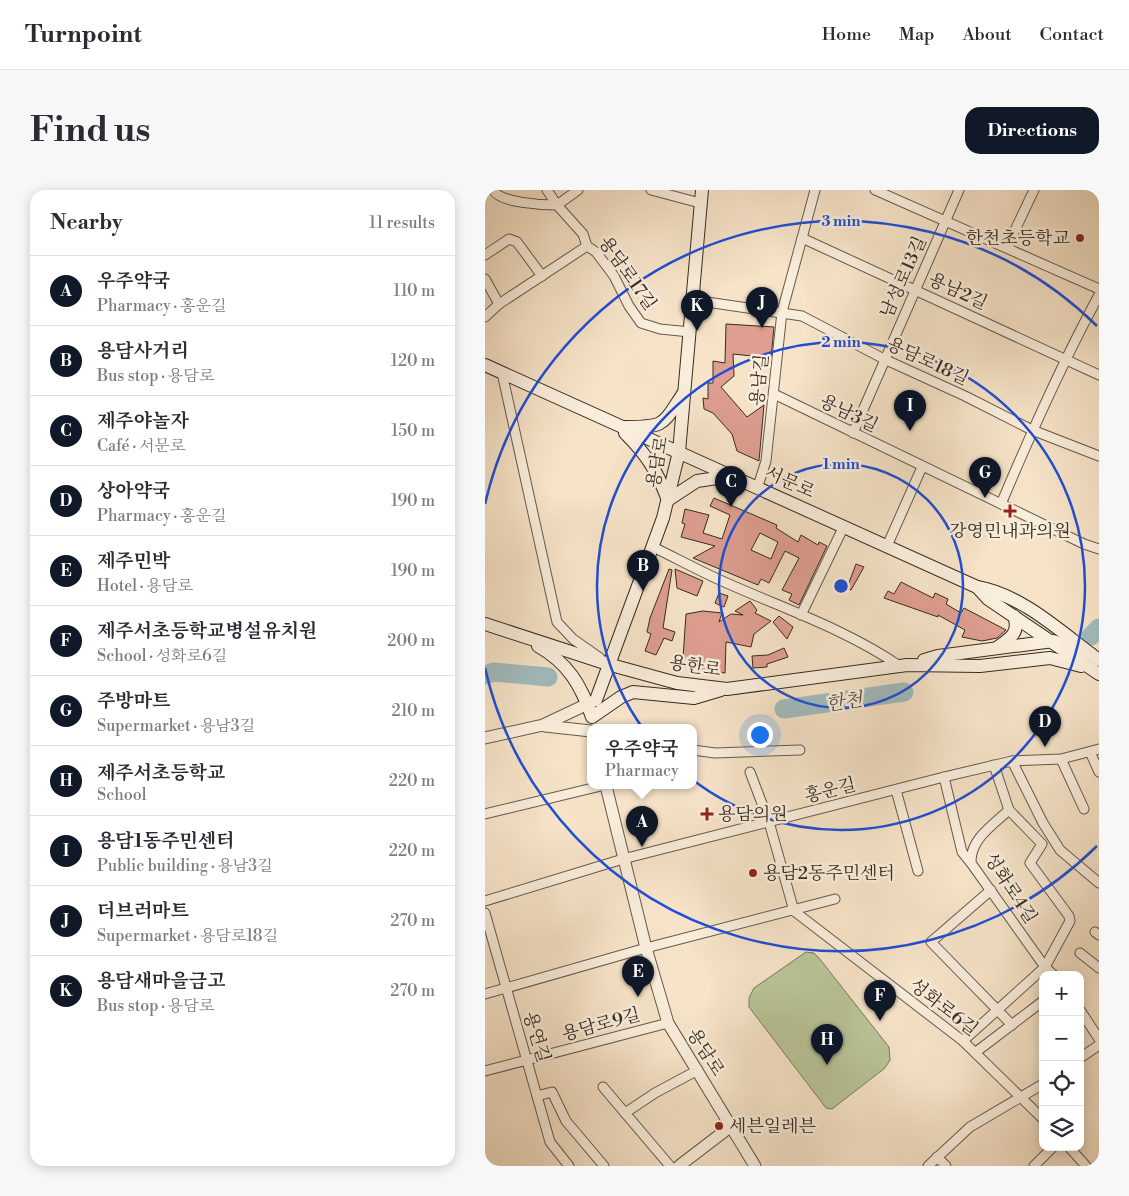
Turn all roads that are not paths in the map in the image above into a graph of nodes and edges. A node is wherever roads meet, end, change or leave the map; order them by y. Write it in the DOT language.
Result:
graph roads {
  1 [pos="493,190"];
  2 [pos="547,190"];
  3 [pos="578,190"];
  4 [pos="654,190"];
  5 [pos="702,190"];
  6 [pos="815,190"];
  7 [pos="875,190"];
  8 [pos="959,190"];
  9 [pos="1034,190"];
  10 [pos="700,203"];
  11 [pos="557,205"];
  12 [pos="946,220"];
  13 [pos="801,238"];
  14 [pos="587,246"];
  15 [pos="1007,247"];
  16 [pos="485,255"];
  17 [pos="542,276"];
  18 [pos="485,279"];
  19 [pos="915,289"];
  20 [pos="1099,289"];
  21 [pos="1099,295"];
  22 [pos="693,300"];
  23 [pos="499,304"];
  24 [pos="782,312"];
  25 [pos="485,317"];
  26 [pos="690,332"];
  27 [pos="884,359"];
  28 [pos="1065,359"];
  29 [pos="485,365"];
  30 [pos="502,373"];
  31 [pos="1099,375"];
  32 [pos="685,392"];
  33 [pos="775,394"];
  34 [pos="620,427"];
  35 [pos="1032,430"];
  36 [pos="853,433"];
  37 [pos="679,452"];
  38 [pos="1099,456"];
  39 [pos="922,467"];
  40 [pos="734,476"];
  41 [pos="758,486"];
  42 [pos="668,500"];
  43 [pos="1001,504"];
  44 [pos="844,526"];
  45 [pos="887,546"];
  46 [pos="653,547"];
  47 [pos="1099,549"];
  48 [pos="977,586"];
  49 [pos="801,615"];
  50 [pos="1014,616"];
  51 [pos="485,624"];
  52 [pos="513,633"];
  53 [pos="1053,641"];
  54 [pos="996,649"];
  55 [pos="902,665"];
  56 [pos="956,665"];
  57 [pos="1096,665"];
  58 [pos="611,666"];
  59 [pos="726,688"];
  60 [pos="592,702"];
  61 [pos="593,723"];
  62 [pos="543,725"];
  63 [pos="587,730"];
  64 [pos="485,738"];
  65 [pos="1099,749"];
  66 [pos="800,750"];
  67 [pos="697,751"];
  68 [pos="1089,752"];
  69 [pos="1061,759"];
  70 [pos="1012,760"];
  71 [pos="994,765"];
  72 [pos="751,772"];
  73 [pos="1099,772"];
  74 [pos="945,777"];
  75 [pos="589,789"];
  76 [pos="607,789"];
  77 [pos="896,790"];
  78 [pos="1009,810"];
  79 [pos="1084,810"];
  80 [pos="485,814"];
  81 [pos="769,822"];
  82 [pos="623,859"];
  83 [pos="971,863"];
  84 [pos="918,871"];
  85 [pos="1099,883"];
  86 [pos="991,890"];
  87 [pos="835,899"];
  88 [pos="485,901"];
  89 [pos="794,911"];
  90 [pos="485,913"];
  91 [pos="646,948"];
  92 [pos="1080,953"];
  93 [pos="1045,967"];
  94 [pos="1099,968"];
  95 [pos="1050,971"];
  96 [pos="505,988"];
  97 [pos="485,994"];
  98 [pos="1039,1004"];
  99 [pos="997,1010"];
  100 [pos="1084,1016"];
  101 [pos="668,1023"];
  102 [pos="1012,1025"];
  103 [pos="1099,1039"];
  104 [pos="963,1041"];
  105 [pos="1099,1045"];
  106 [pos="976,1052"];
  107 [pos="1084,1055"];
  108 [pos="528,1060"];
  109 [pos="698,1070"];
  110 [pos="485,1071"];
  111 [pos="603,1087"];
  112 [pos="1039,1087"];
  113 [pos="537,1096"];
  114 [pos="1022,1098"];
  115 [pos="625,1114"];
  116 [pos="1039,1115"];
  117 [pos="730,1126"];
  118 [pos="1049,1151"];
  119 [pos="1073,1151"];
  120 [pos="937,1157"];
  121 [pos="569,1166"];
  122 [pos="604,1166"];
  123 [pos="670,1166"];
  124 [pos="679,1166"];
  125 [pos="755,1166"];
  126 [pos="928,1166"];
  127 [pos="946,1166"];
  128 [pos="1034,1166"];
  129 [pos="1086,1166"];
  1 -- 11 [label="street"];
  2 -- 11 [label="street, 용담로17길"];
  3 -- 11 [label="street"];
  4 -- 10 [label="street"];
  5 -- 10 [label="main road, 용담로"];
  6 -- 13 [label="street, 용남길"];
  7 -- 12 [label="street"];
  8 -- 12 [label="street, 남성로13길"];
  9 -- 15 [label="street"];
  10 -- 22 [label="main road, 용담로"];
  11 -- 14 [label="street, 용담로17길"];
  12 -- 15 [label="street"];
  12 -- 19 [label="street, 남성로13길"];
  13 -- 19 [label="street, 용남2길"];
  13 -- 24 [label="street, 용남길"];
  14 -- 17 [label="street"];
  14 -- 26 [label="street, 용담로17길"];
  15 -- 20 [label="street"];
  16 -- 17 [label="street"];
  17 -- 23 [label="street"];
  18 -- 23 [label="street"];
  19 -- 27 [label="street, 남성로13길"];
  19 -- 28 [label="street, 용남2길"];
  21 -- 28 [label="street"];
  22 -- 24 [label="street, 용담로18길"];
  22 -- 26 [label="main road, 용담로"];
  23 -- 25 [label="street"];
  24 -- 27 [label="street, 용담로18길"];
  24 -- 33 [label="street, 용남길"];
  26 -- 32 [label="main road, 용담로"];
  27 -- 35 [label="street, 용담로18길"];
  27 -- 36 [label="street, 남성로13길"];
  28 -- 31 [label="street, 용남2길"];
  28 -- 35 [label="street"];
  29 -- 30 [label="main road, 서문로"];
  30 -- 34 [label="main road, 서문로"];
  30 -- 58 [label="street"];
  32 -- 34 [label="main road"];
  32 -- 37 [label="main road, 용담로"];
  33 -- 36 [label="street, 용남3길"];
  33 -- 41 [label="street, 용남길"];
  34 -- 37 [label="main road, 서문로"];
  34 -- 42 [label="main road"];
  35 -- 38 [label="street, 용담로18길"];
  35 -- 43 [label="street"];
  36 -- 39 [label="street, 용남3길"];
  37 -- 40 [label="main road, 서문로"];
  37 -- 42 [label="main road, 용담로"];
  39 -- 43 [label="street, 용남3길"];
  39 -- 45 [label="street"];
  40 -- 41 [label="main road, 서문로"];
  40 -- 42 [label="main road"];
  41 -- 44 [label="main road, 서문로"];
  42 -- 46 [label="main road, 용담로"];
  43 -- 47 [label="street, 용남3길"];
  44 -- 45 [label="main road, 서문로"];
  44 -- 49 [label="street"];
  45 -- 48 [label="main road, 서문로"];
  46 -- 49 [label="street"];
  46 -- 58 [label="main road, 용담로"];
  48 -- 50 [label="main road, 서문로"];
  48 -- 57 [label="main road"];
  49 -- 55 [label="street"];
  50 -- 53 [label="main road, 서문로"];
  50 -- 54 [label="main road"];
  51 -- 52 [label="main road, 용한로"];
  52 -- 58 [label="main road, 용한로"];
  52 -- 60 [label="main road"];
  53 -- 54 [label="main road, 용한로"];
  53 -- 57 [label="main road, 서문로"];
  54 -- 55 [label="main road, 용한로"];
  54 -- 56 [label="main road"];
  55 -- 56 [label="main road, 용한로"];
  55 -- 59 [label="main road, 용한로"];
  56 -- 57 [label="main road, 용한로"];
  58 -- 59 [label="main road, 용한로"];
  58 -- 60 [label="main road, 용담로"];
  59 -- 61 [label="main road"];
  60 -- 61 [label="main road"];
  60 -- 62 [label="street"];
  62 -- 63 [label="street"];
  62 -- 64 [label="street"];
  65 -- 68 [label="street, 홍운길"];
  66 -- 67 [label="street"];
  68 -- 69 [label="street, 홍운길"];
  68 -- 73 [label="street"];
  69 -- 70 [label="street, 홍운길"];
  69 -- 79 [label="street"];
  70 -- 71 [label="street, 홍운길"];
  70 -- 85 [label="street"];
  71 -- 74 [label="street, 홍운길"];
  71 -- 78 [label="street"];
  72 -- 81 [label="street"];
  74 -- 77 [label="street, 홍운길"];
  74 -- 83 [label="street"];
  75 -- 80 [label="street"];
  76 -- 82 [label="street, 용담로"];
  77 -- 81 [label="street, 홍운길"];
  77 -- 84 [label="street"];
  78 -- 83 [label="street, 성화로4길"];
  78 -- 93 [label="street"];
  81 -- 82 [label="street, 홍운길"];
  81 -- 89 [label="street"];
  82 -- 88 [label="street, 홍운길"];
  82 -- 91 [label="street, 용담로"];
  83 -- 86 [label="street, 성화로4길"];
  86 -- 93 [label="street, 성화로4길"];
  86 -- 99 [label="street"];
  87 -- 89 [label="street"];
  89 -- 91 [label="street"];
  89 -- 104 [label="street, 성화로6길"];
  90 -- 96 [label="street, 용연길"];
  91 -- 96 [label="street"];
  91 -- 101 [label="street, 용담로"];
  92 -- 94 [label="street"];
  93 -- 95 [label="street, 성화로4길"];
  93 -- 99 [label="street"];
  96 -- 97 [label="street"];
  96 -- 108 [label="street, 용연길"];
  98 -- 102 [label="street"];
  99 -- 102 [label="street"];
  99 -- 104 [label="street"];
  100 -- 103 [label="street"];
  101 -- 108 [label="street, 용담로9길"];
  101 -- 109 [label="street, 용담로"];
  102 -- 106 [label="street"];
  104 -- 106 [label="street, 성화로6길"];
  105 -- 107 [label="street"];
  106 -- 114 [label="street, 성화로6길"];
  108 -- 110 [label="street, 용담로9길"];
  108 -- 113 [label="street, 용연길"];
  109 -- 115 [label="street"];
  109 -- 117 [label="street, 용담로"];
  111 -- 115 [label="street"];
  112 -- 114 [label="street"];
  113 -- 121 [label="street, 용연길"];
  113 -- 122 [label="street"];
  114 -- 116 [label="street, 성화로6길"];
  114 -- 120 [label="street"];
  115 -- 123 [label="street"];
  117 -- 124 [label="street"];
  117 -- 125 [label="street, 용담로"];
  118 -- 128 [label="street"];
  119 -- 129 [label="street"];
  120 -- 126 [label="street"];
  120 -- 127 [label="street"];
}
